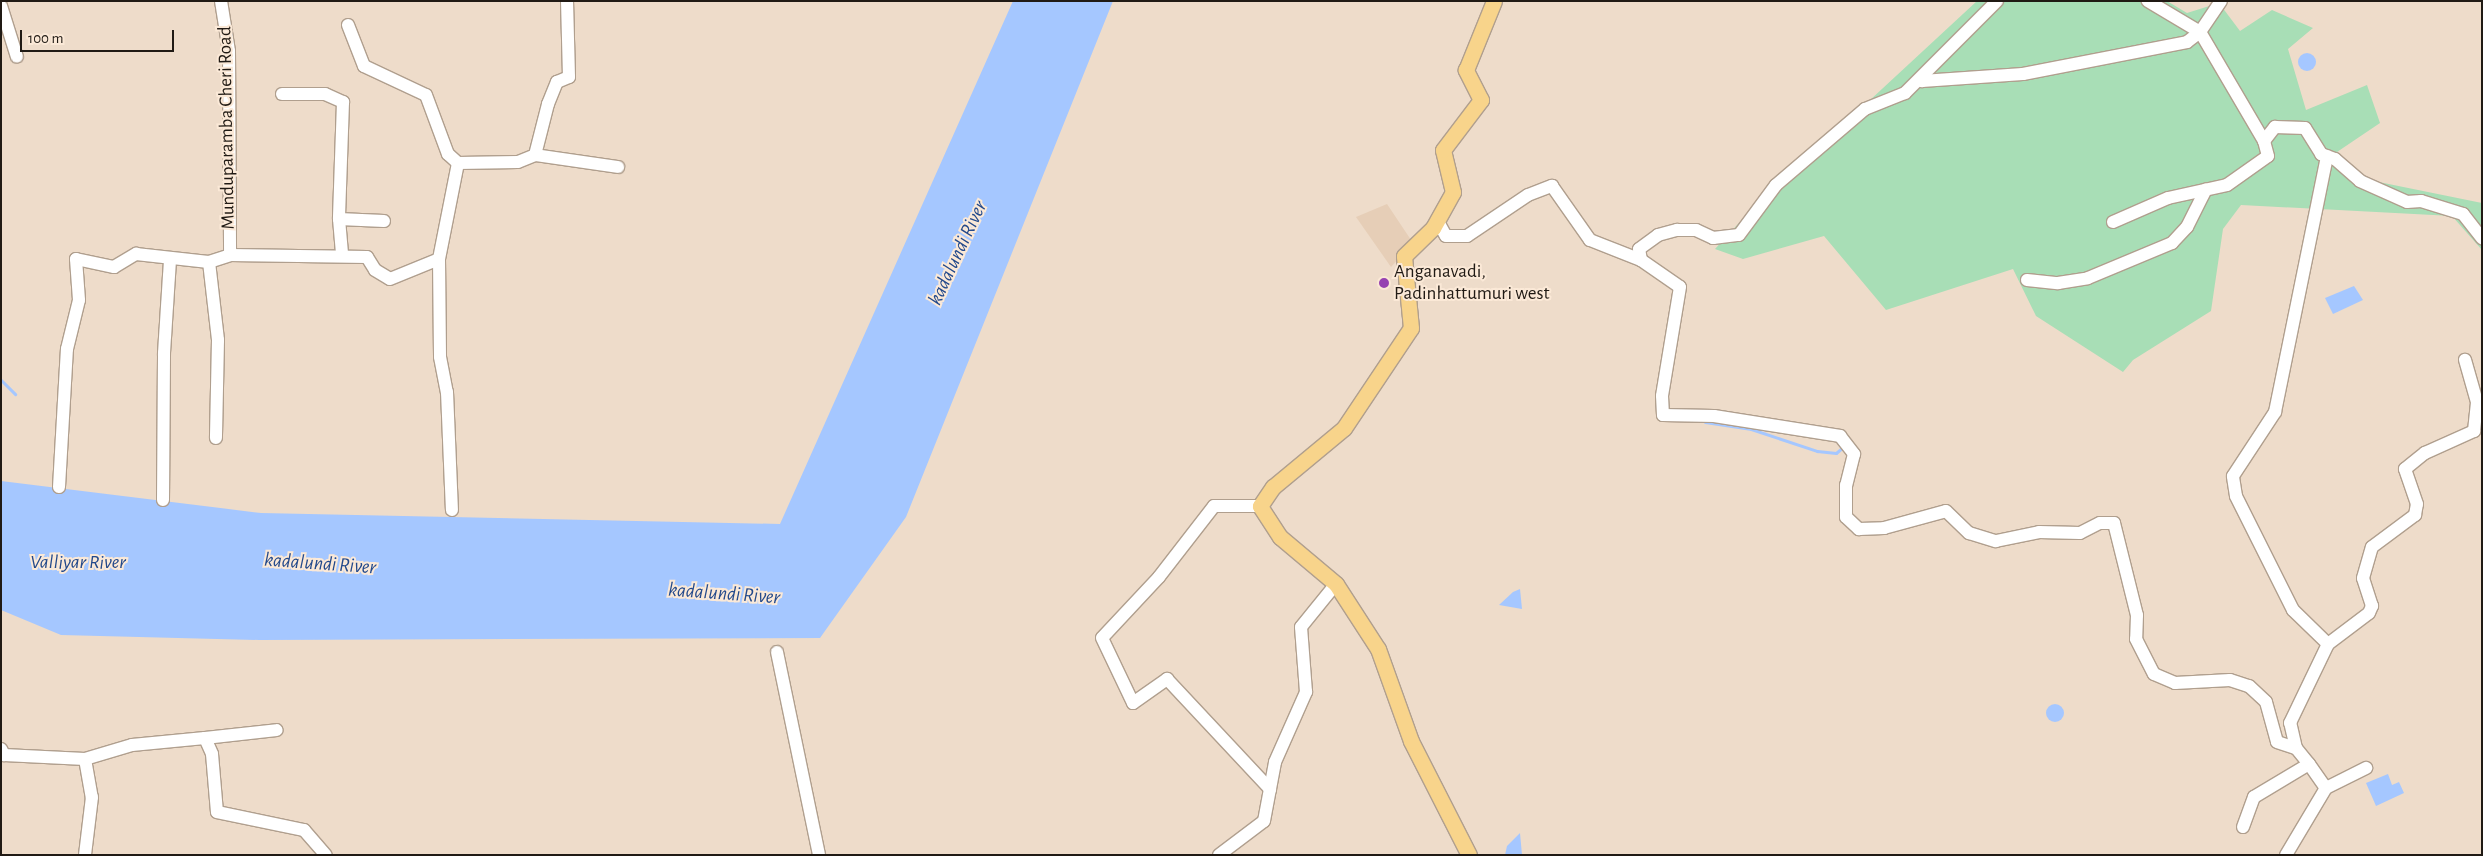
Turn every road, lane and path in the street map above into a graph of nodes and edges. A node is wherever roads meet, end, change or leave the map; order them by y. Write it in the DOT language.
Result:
graph roads {
  1 [pos="221,1"];
  2 [pos="567,1"];
  3 [pos="1494,1"];
  4 [pos="1997,1"];
  5 [pos="2148,1"];
  6 [pos="2221,1"];
  7 [pos="1,6"];
  8 [pos="348,26"];
  9 [pos="2200,32"];
  10 [pos="17,57"];
  11 [pos="1925,76"];
  12 [pos="282,94"];
  13 [pos="2264,142"];
  14 [pos="535,155"];
  15 [pos="2327,156"];
  16 [pos="458,163"];
  17 [pos="618,167"];
  18 [pos="2206,189"];
  19 [pos="338,219"];
  20 [pos="1437,220"];
  21 [pos="384,221"];
  22 [pos="2113,222"];
  23 [pos="2482,238"];
  24 [pos="230,255"];
  25 [pos="342,256"];
  26 [pos="170,259"];
  27 [pos="440,259"];
  28 [pos="1641,260"];
  29 [pos="209,262"];
  30 [pos="2027,280"];
  31 [pos="2464,360"];
  32 [pos="216,438"];
  33 [pos="60,487"];
  34 [pos="162,500"];
  35 [pos="1260,506"];
  36 [pos="452,510"];
  37 [pos="1336,584"];
  38 [pos="2328,644"];
  39 [pos="777,652"];
  40 [pos="277,730"];
  41 [pos="205,738"];
  42 [pos="2296,748"];
  43 [pos="1,749"];
  44 [pos="85,759"];
  45 [pos="2309,764"];
  46 [pos="2366,768"];
  47 [pos="2326,788"];
  48 [pos="1270,790"];
  49 [pos="2243,827"];
  50 [pos="85,855"];
  51 [pos="326,855"];
  52 [pos="819,855"];
  53 [pos="1220,855"];
  54 [pos="1470,855"];
  55 [pos="2286,855"];
  1 -- 24 [label="street, Munduparamba Cheri Road"];
  2 -- 14 [label="street"];
  3 -- 20 [label="main road"];
  4 -- 11 [label="street"];
  5 -- 9 [label="street"];
  6 -- 9 [label="street"];
  7 -- 10 [label="street"];
  8 -- 16 [label="street"];
  9 -- 11 [label="street"];
  9 -- 13 [label="street"];
  11 -- 28 [label="street"];
  12 -- 19 [label="street"];
  13 -- 15 [label="street"];
  13 -- 18 [label="street"];
  14 -- 16 [label="street"];
  14 -- 17 [label="street"];
  15 -- 23 [label="street"];
  15 -- 38 [label="street"];
  16 -- 27 [label="street"];
  18 -- 22 [label="street"];
  18 -- 30 [label="street"];
  19 -- 21 [label="street"];
  19 -- 25 [label="street"];
  20 -- 28 [label="street"];
  20 -- 35 [label="main road"];
  24 -- 25 [label="street"];
  24 -- 29 [label="street"];
  25 -- 27 [label="street"];
  26 -- 29 [label="street"];
  26 -- 33 [label="street"];
  26 -- 34 [label="street"];
  27 -- 36 [label="street"];
  28 -- 42 [label="street"];
  29 -- 32 [label="street"];
  31 -- 38 [label="street"];
  35 -- 37 [label="main road"];
  35 -- 48 [label="street"];
  37 -- 48 [label="street"];
  37 -- 54 [label="main road"];
  38 -- 42 [label="street"];
  39 -- 52 [label="street"];
  40 -- 41 [label="street"];
  41 -- 44 [label="street"];
  41 -- 51 [label="street"];
  42 -- 45 [label="street"];
  43 -- 44 [label="street"];
  44 -- 50 [label="street"];
  45 -- 47 [label="street"];
  45 -- 49 [label="street"];
  46 -- 47 [label="street"];
  47 -- 55 [label="street"];
  48 -- 53 [label="street"];
}
